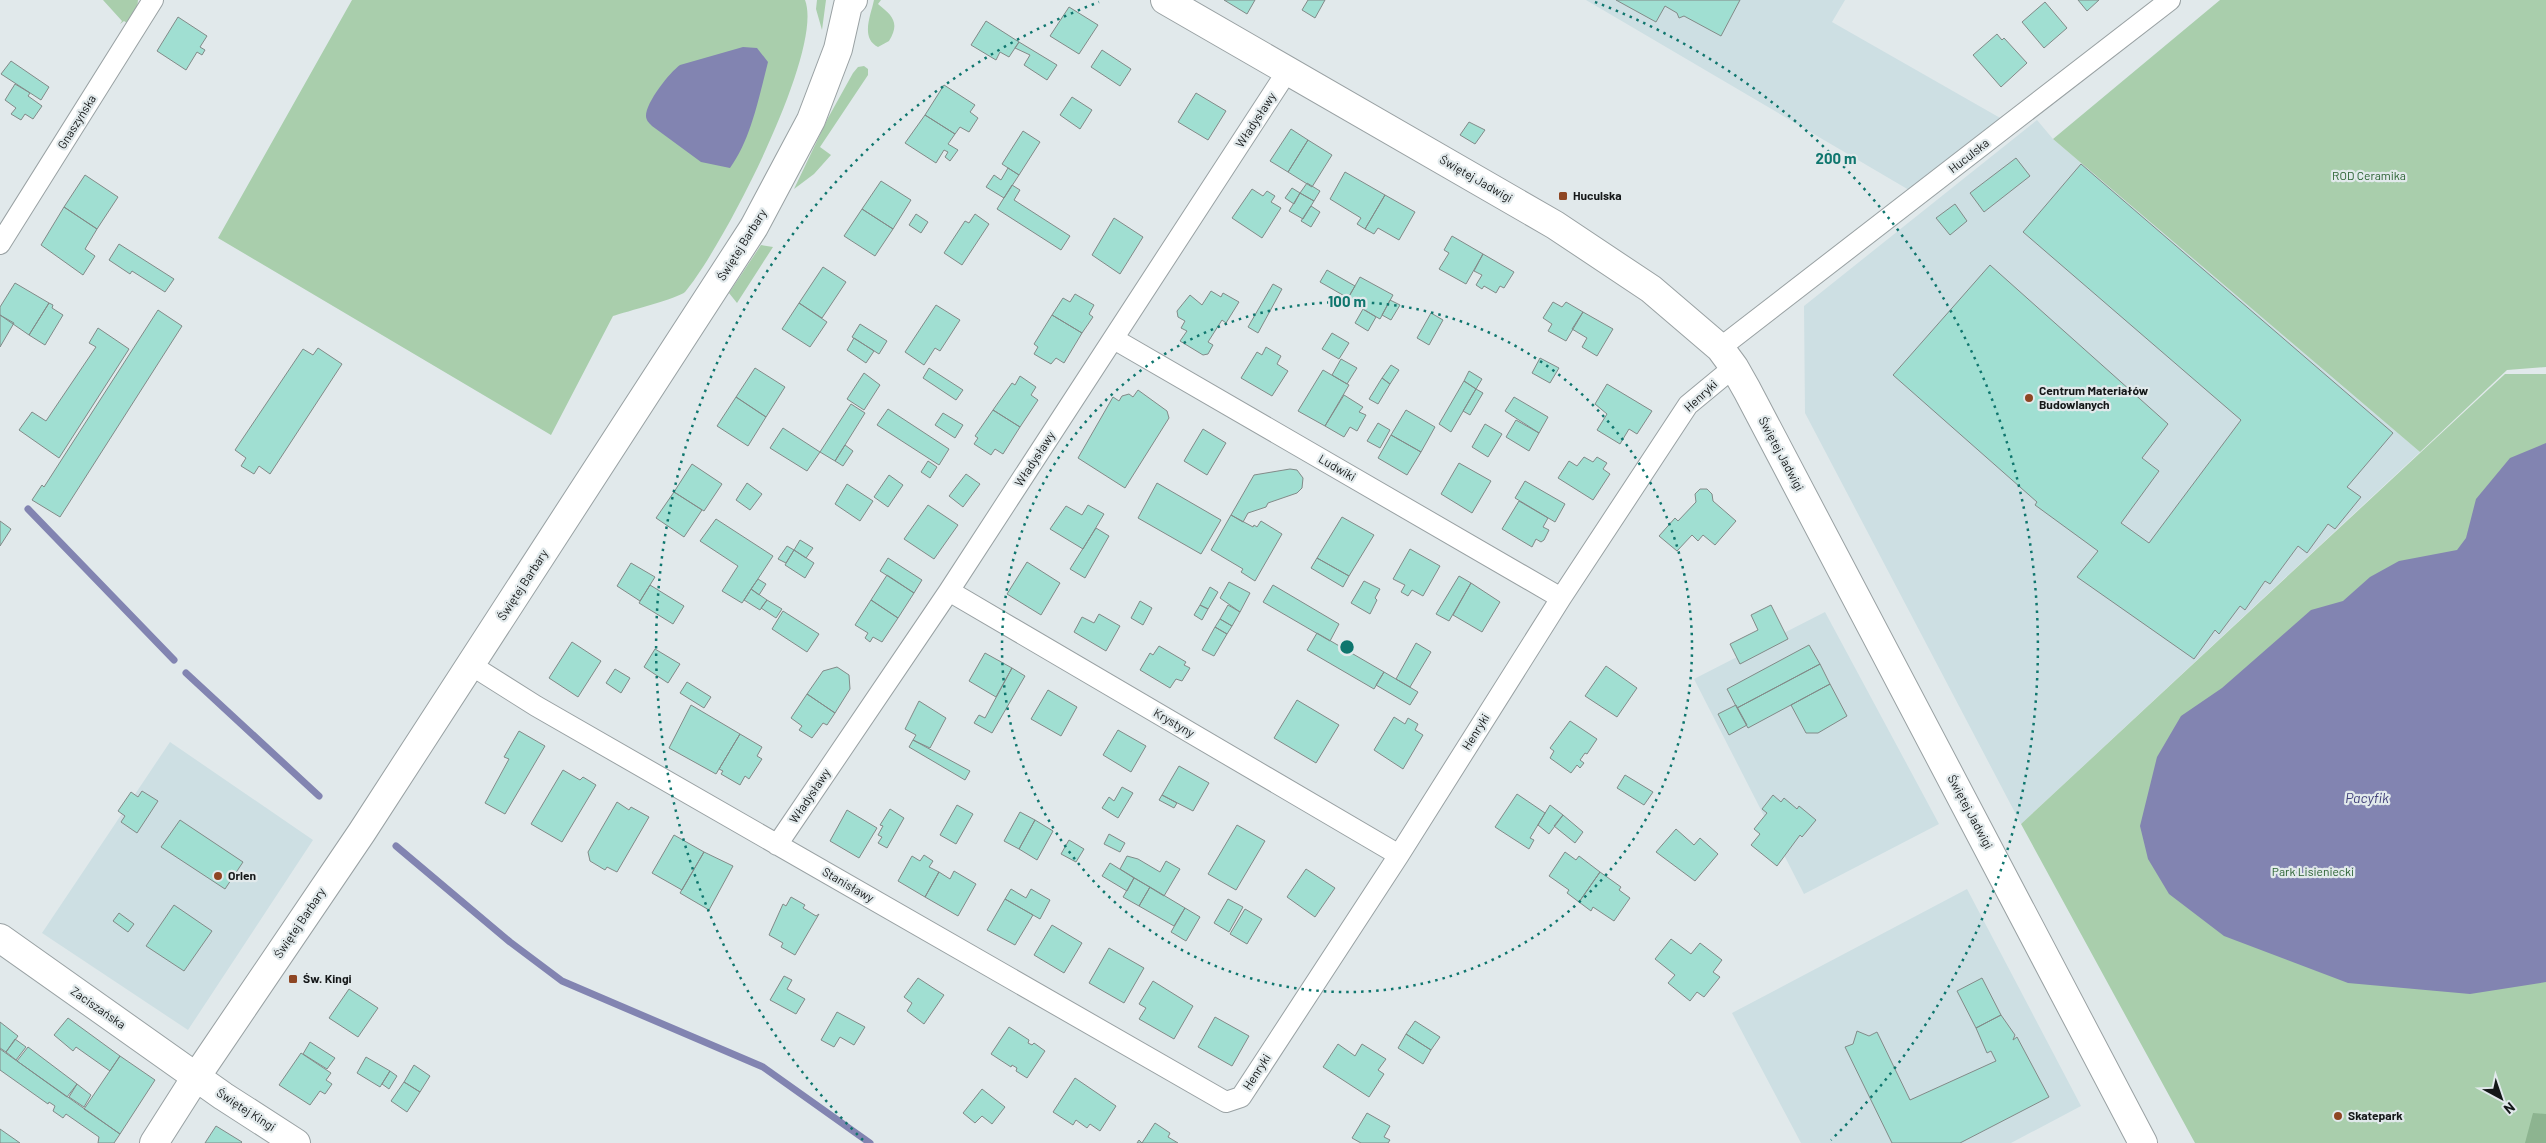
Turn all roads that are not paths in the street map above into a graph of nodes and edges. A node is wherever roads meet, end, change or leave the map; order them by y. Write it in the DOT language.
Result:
graph roads {
  1 [pos="153,0"];
  2 [pos="1165,0"];
  3 [pos="2170,0"];
  4 [pos="848,2"];
  5 [pos="1288,70"];
  6 [pos="0,244"];
  7 [pos="1114,339"];
  8 [pos="1727,357"];
  9 [pos="949,591"];
  10 [pos="1560,598"];
  11 [pos="471,665"];
  12 [pos="777,845"];
  13 [pos="1398,855"];
  14 [pos="0,938"];
  15 [pos="196,1076"];
  16 [pos="1226,1102"];
  17 [pos="154,1143"];
  18 [pos="296,1143"];
  19 [pos="2143,1143"];
  1 -- 6 [label="street, Gnaszyńska"];
  2 -- 5 [label="street, Świętej Jadwigi"];
  3 -- 8 [label="street, Huculska"];
  4 -- 11 [label="street, Świętej Barbary"];
  5 -- 7 [label="street, Władysławy"];
  5 -- 8 [label="street, Świętej Jadwigi"];
  7 -- 9 [label="street, Władysławy"];
  7 -- 10 [label="street, Ludwiki"];
  8 -- 10 [label="street, Henryki"];
  8 -- 19 [label="street, Świętej Jadwigi"];
  9 -- 12 [label="street, Władysławy"];
  9 -- 13 [label="street, Krystyny"];
  10 -- 13 [label="street, Henryki"];
  11 -- 12 [label="street, Stanisławy"];
  11 -- 15 [label="street, Świętej Barbary"];
  12 -- 16 [label="street, Stanisławy"];
  13 -- 16 [label="street, Henryki"];
  14 -- 15 [label="street, Zaciszańska"];
  15 -- 17 [label="street, Świętej Barbary"];
  15 -- 18 [label="street, Świętej Kingi"];
}
